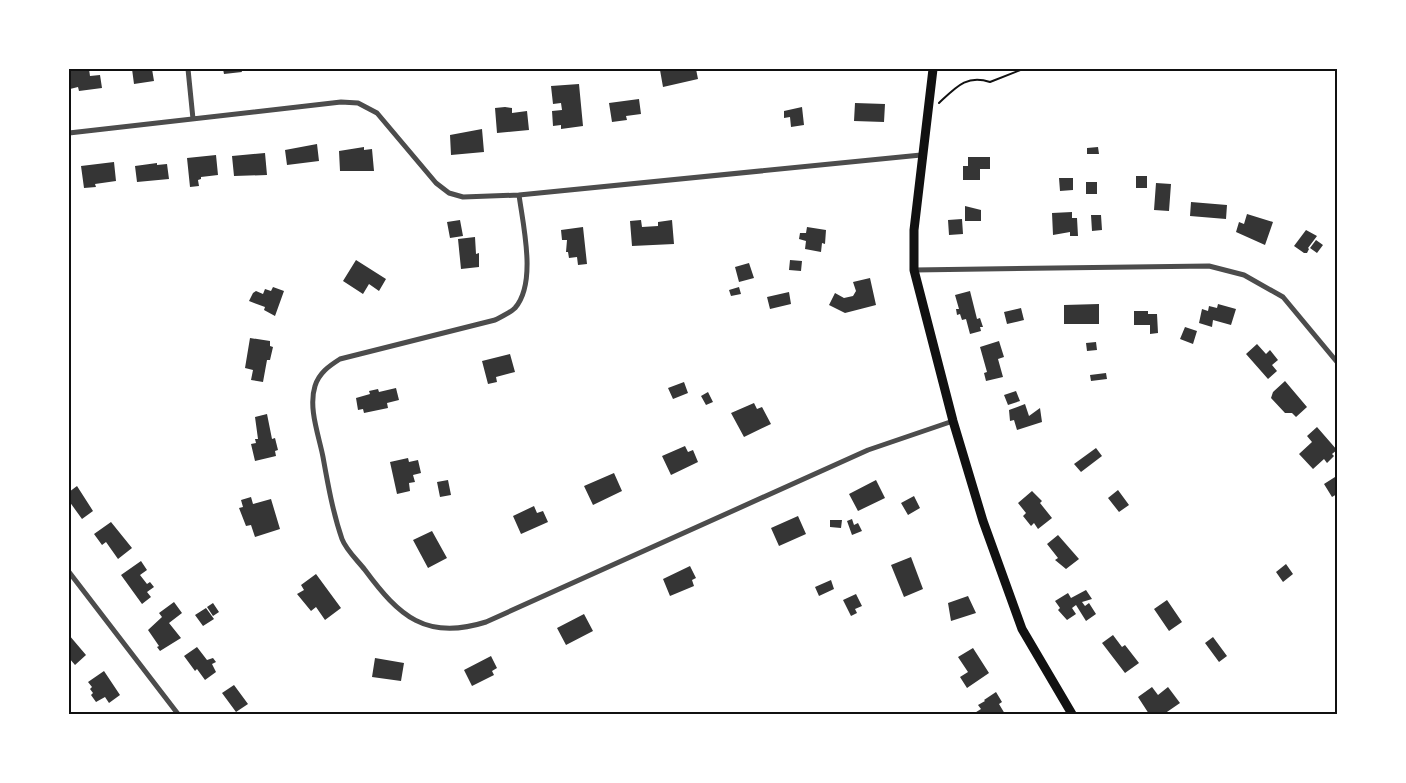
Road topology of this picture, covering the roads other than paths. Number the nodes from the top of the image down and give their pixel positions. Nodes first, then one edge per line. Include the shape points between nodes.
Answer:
1 (188, 69) edge
2 (932, 69) edge
3 (192, 119) junction
4 (69, 133) edge
5 (921, 155) junction
6 (519, 194) junction
7 (914, 270) junction
8 (1337, 362) edge
9 (952, 421) junction
10 (69, 572) edge
11 (178, 714) edge
12 (1072, 714) edge

1 - 3 street
2 - 5 main road via 929,113
3 - 4 street
3 - 6 street via 341,102 358,103 377,113 436,183 449,193 463,197
5 - 6 street
5 - 7 main road
6 - 9 street via 527,265 525,290 514,309 495,320 340,359 323,370 315,386 312,403 343,542 396,609 418,622 464,629 486,622 868,450
7 - 8 street via 1208,266 1244,275 1283,297
7 - 9 main road
9 - 12 main road via 982,518 1022,629
10 - 11 street

